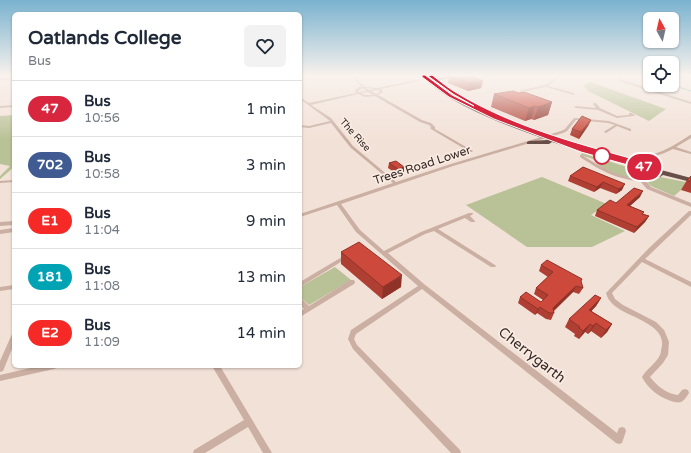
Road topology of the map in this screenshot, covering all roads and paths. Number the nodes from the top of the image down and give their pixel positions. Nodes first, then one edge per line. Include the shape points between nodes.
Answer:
1 (340, 97) edge
2 (380, 97) edge
3 (455, 97) edge
4 (460, 97) edge
5 (673, 97) edge
6 (302, 99) edge
7 (691, 103) edge
8 (310, 104) junction
9 (595, 104) dead end
10 (12, 106) edge
11 (0, 107) edge
12 (576, 107) dead end
13 (599, 109) junction
14 (630, 114) dead end
15 (617, 117) junction
16 (332, 122) junction
17 (609, 122) junction
18 (302, 126) edge
19 (616, 126) junction
20 (630, 130) dead end
21 (530, 132) junction
22 (606, 132) dead end
23 (691, 136) edge
24 (547, 137) junction
25 (529, 142) junction
26 (569, 146) junction
27 (674, 148) junction
28 (470, 151) dead end
29 (691, 153) edge
30 (581, 156) dead end
31 (650, 157) junction
32 (620, 160) junction
33 (646, 166) junction
34 (691, 176) edge
35 (682, 178) junction
36 (643, 179) junction
37 (691, 180) edge
38 (12, 181) edge
39 (0, 182) edge
40 (396, 184) junction
41 (338, 203) junction
42 (691, 205) edge
43 (691, 212) edge
44 (302, 215) edge
45 (473, 221) dead end
46 (12, 223) edge
47 (0, 224) edge
48 (435, 229) junction
49 (12, 230) edge
50 (0, 232) edge
51 (355, 252) edge
52 (384, 253) junction
53 (641, 259) junction
54 (493, 266) dead end
55 (352, 282) dead end
56 (302, 284) edge
57 (691, 285) edge
58 (422, 286) junction
59 (12, 287) edge
60 (0, 289) edge
61 (302, 303) edge
62 (308, 309) junction
63 (302, 313) edge
64 (12, 341) edge
65 (45, 368) edge
66 (217, 368) edge
67 (0, 369) edge
68 (0, 378) edge
69 (685, 393) dead end
70 (249, 420) junction
71 (622, 431) dead end
72 (197, 453) edge
73 (268, 453) edge
74 (457, 453) edge

1 - 8 street
2 - 28 street
3 - 21 highway via 464,104
4 - 24 highway
5 - 7 street
6 - 8 street, The Rise
8 - 16 street, The Rise
9 - 13 street
10 - 11 street
12 - 13 street
13 - 15 street
14 - 15 street via 633,115
15 - 17 street
16 - 18 street
16 - 40 street, The Rise via 352,147
17 - 19 street
17 - 24 street, Trees Road Lower via 576,119 566,130
19 - 20 street
19 - 22 street
21 - 24 highway
21 - 25 highway via 533,139
23 - 27 street
24 - 25 street, Trees Road Lower
24 - 26 highway
24 - 32 highway
25 - 26 highway via 541,141
25 - 40 street, Trees Road Lower
26 - 32 highway
27 - 29 street
27 - 31 street
30 - 36 street via 610,174 627,179
31 - 32 street
31 - 33 street
32 - 33 highway
32 - 36 highway
33 - 34 highway
33 - 35 highway
33 - 36 street
35 - 36 highway via 657,175
35 - 37 highway
36 - 42 street via 649,188
38 - 39 street
40 - 41 street, Trees Road Lower
41 - 44 street, Trees Road Lower
41 - 52 street, Cherrygarth via 358,230
43 - 53 street
45 - 48 street via 468,215
46 - 47 street
48 - 52 street
48 - 54 street
49 - 50 street
51 - 56 street
52 - 58 street, Cherrygarth
53 - 57 street
53 - 69 street via 609,292 612,300 655,325 663,333 664,355 646,377 649,384 671,399 680,399
55 - 62 street
58 - 71 street, Cherrygarth via 619,440
58 - 74 street via 354,332 350,339
59 - 60 street
61 - 62 street
62 - 63 street
64 - 67 street
65 - 68 street
66 - 70 street
70 - 72 street
70 - 73 street

